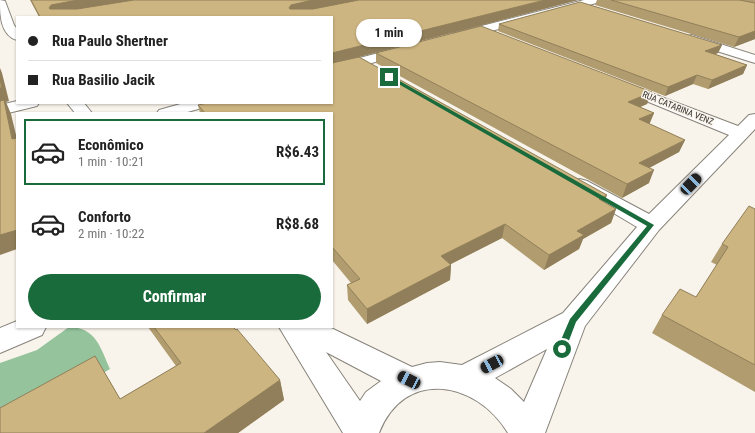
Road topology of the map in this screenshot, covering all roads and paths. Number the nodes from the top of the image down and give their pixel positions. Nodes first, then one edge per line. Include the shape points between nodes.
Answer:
1 (564, 0) edge
2 (0, 1) edge
3 (579, 4) junction
4 (599, 6) edge
5 (8, 26) edge
6 (481, 30) junction
7 (16, 35) edge
8 (682, 36) edge
9 (503, 39) edge
10 (444, 40) edge
11 (421, 46) edge
12 (755, 59) edge
13 (362, 62) junction
14 (333, 69) edge
15 (382, 73) edge
16 (607, 80) edge
17 (27, 104) edge
18 (76, 104) edge
19 (200, 104) edge
20 (0, 110) edge
21 (83, 112) edge
22 (169, 112) edge
23 (748, 126) edge
24 (568, 178) edge
25 (651, 225) junction
26 (573, 321) junction
27 (30, 328) edge
28 (293, 328) edge
29 (305, 328) edge
30 (0, 341) edge
31 (465, 379) junction
32 (409, 380) junction
33 (362, 433) edge
34 (527, 433) edge

1 - 3 street
2 - 5 street
3 - 4 street
3 - 6 street
5 - 7 street
6 - 9 street
6 - 10 street
8 - 12 street
11 - 13 street
13 - 14 street
13 - 15 street
16 - 23 street, RUA CATARINA VENZ
17 - 20 street
18 - 21 street
19 - 22 street
23 - 25 street
24 - 25 street
25 - 26 street
26 - 31 street
26 - 34 street
27 - 30 street
28 - 33 street
29 - 32 street
31 - 32 street via 433,376
31 - 34 street via 501,400
32 - 33 street via 388,392 372,410

